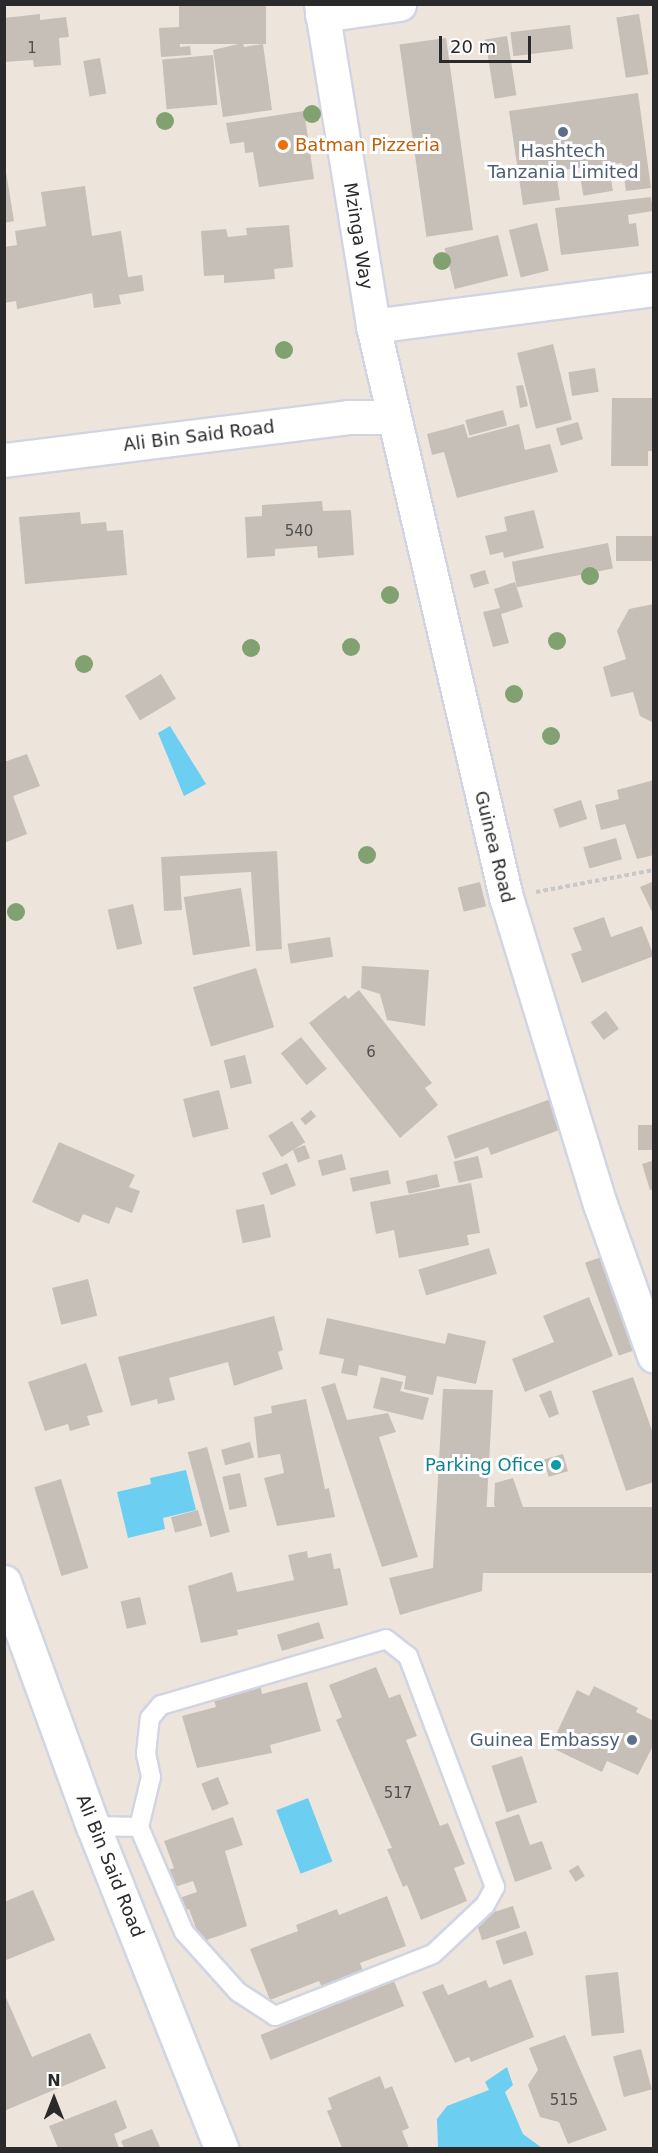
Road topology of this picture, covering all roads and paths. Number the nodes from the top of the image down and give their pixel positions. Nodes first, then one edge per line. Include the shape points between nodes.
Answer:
1 (399, 4) edge
2 (322, 10) edge
3 (654, 290) edge
4 (373, 326) junction
5 (393, 417) junction
6 (4, 460) edge
7 (654, 870) edge
8 (506, 897) junction
9 (654, 1356) edge
10 (4, 1582) edge
11 (93, 1826) junction
12 (139, 1827) junction
13 (221, 2148) edge

1 - 2 street
2 - 4 street, Mzinga Way
3 - 4 street
4 - 5 street, Guinea Road
5 - 6 street, Ali Bin Said Road via 348,417
5 - 8 street, Guinea Road
7 - 8 path
8 - 9 street, Guinea Road via 600,1204
10 - 11 street, Ali Bin Said Road
11 - 12 lane
11 - 13 street, Ali Bin Said Road
12 - 12 lane via 151,1778 146,1736 150,1719 161,1705 387,1639 408,1656 495,1887 484,1905 433,1954 275,2016 238,1992 184,1932

